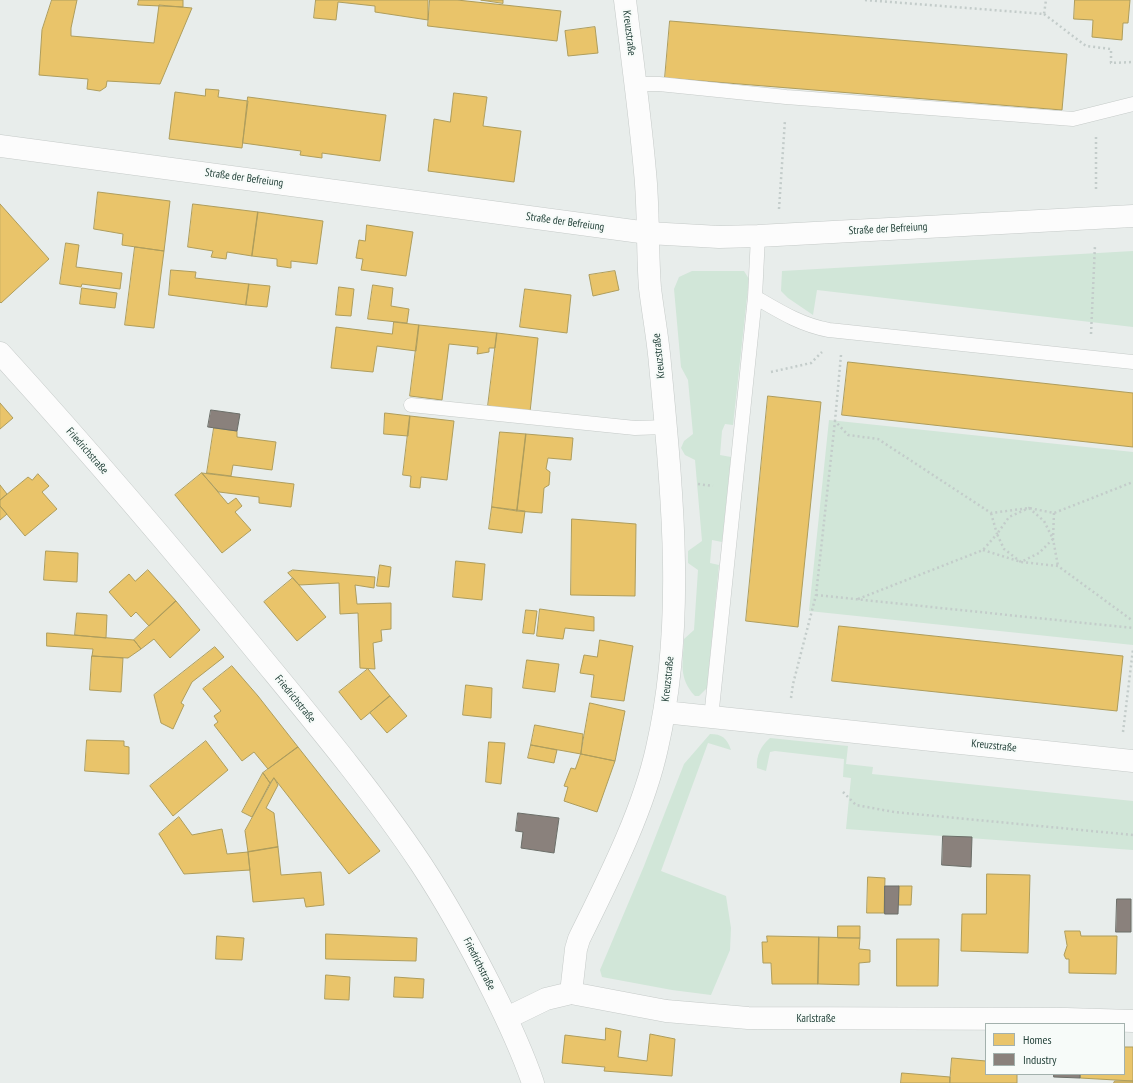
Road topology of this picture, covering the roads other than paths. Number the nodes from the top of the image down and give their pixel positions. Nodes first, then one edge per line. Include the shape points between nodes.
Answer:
1 (625, 0) edge
2 (636, 84) junction
3 (1133, 104) edge
4 (0, 146) edge
5 (1133, 216) edge
6 (648, 233) junction
7 (758, 236) junction
8 (755, 297) junction
9 (0, 353) edge
10 (1133, 362) edge
11 (411, 405) dead end
12 (666, 427) junction
13 (664, 712) junction
14 (710, 718) junction
15 (1126, 760) edge
16 (571, 994) junction
17 (507, 1018) junction
18 (1133, 1021) edge
19 (533, 1083) edge

1 - 2 street, Kreuzstraße
2 - 3 lane via 1073,119
2 - 6 street, Kreuzstraße
4 - 6 street, Straße der Befreiung
5 - 7 street, Straße der Befreiung
6 - 7 street, Straße der Befreiung via 719,237
6 - 12 street, Kreuzstraße via 650,287
7 - 8 lane
8 - 10 lane via 811,327
8 - 14 lane
9 - 17 street, Friedrichstraße via 215,601 317,725 397,829 448,907
11 - 12 lane via 635,428
12 - 13 street, Kreuzstraße via 675,542 675,590 669,680
13 - 14 street, Kreuzstraße
13 - 16 street, Kreuzstraße via 657,749 643,793 622,848 579,939
14 - 15 street, Kreuzstraße
16 - 17 street, Karlstraße via 546,999
16 - 18 street, Karlstraße via 666,1010 748,1018
17 - 19 street, Friedrichstraße

